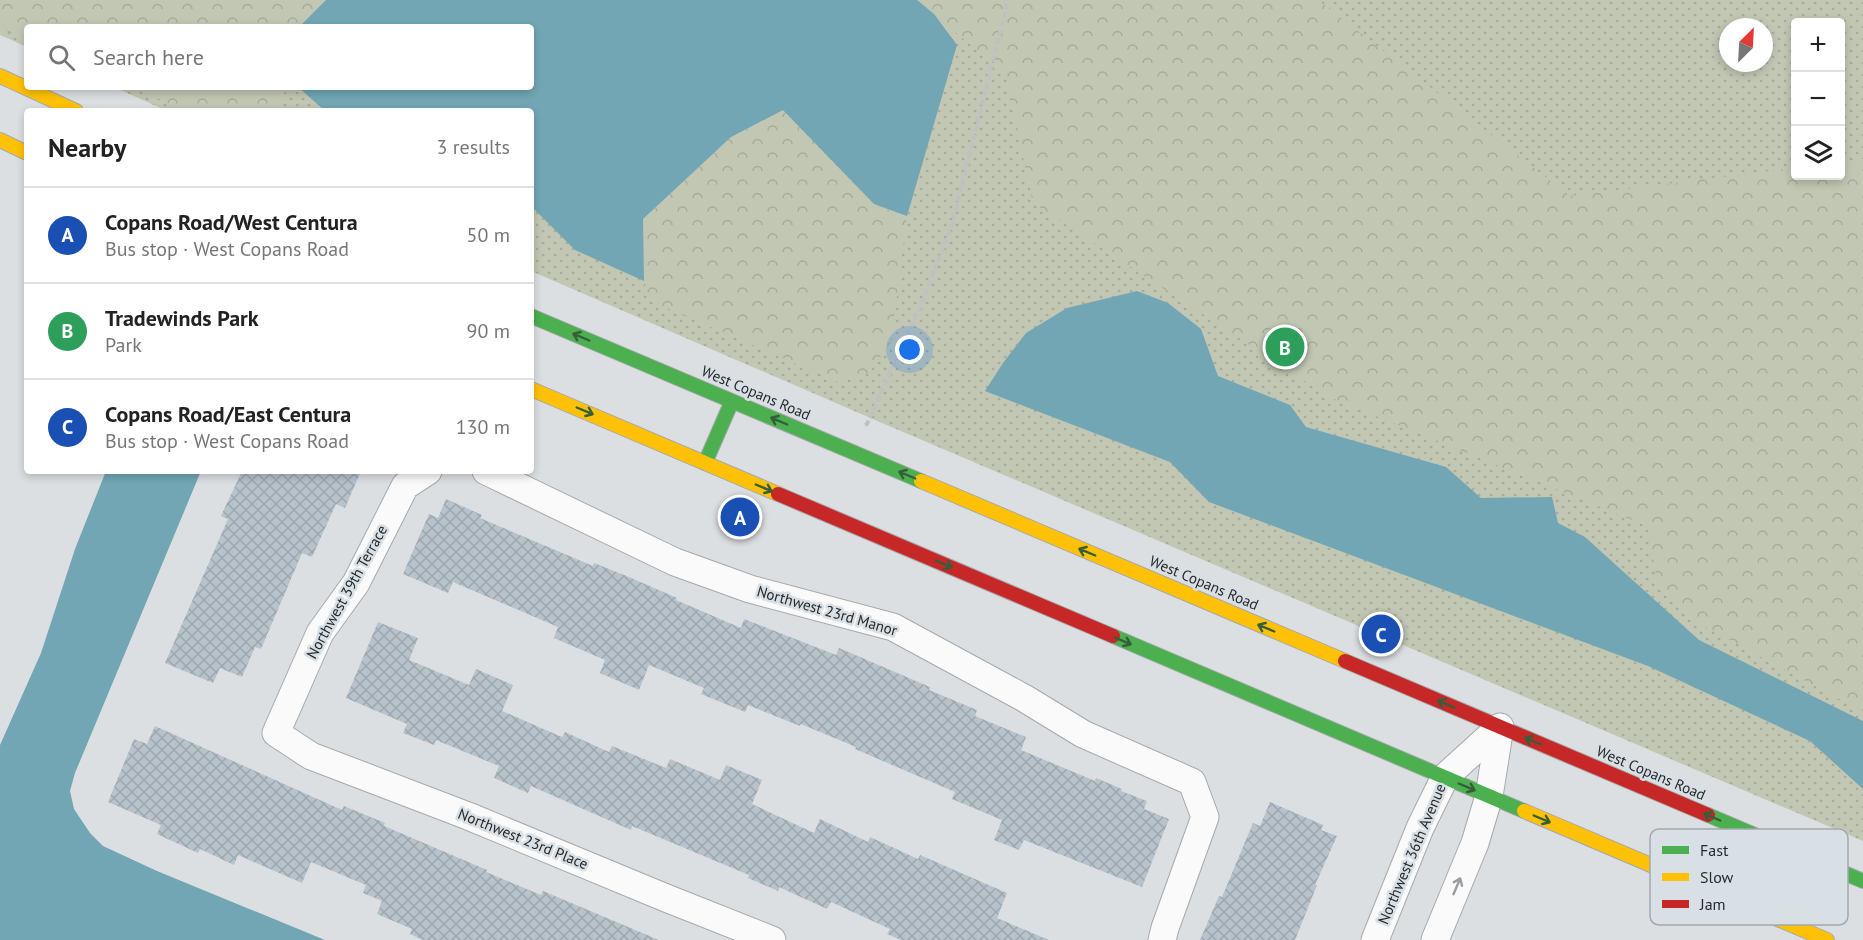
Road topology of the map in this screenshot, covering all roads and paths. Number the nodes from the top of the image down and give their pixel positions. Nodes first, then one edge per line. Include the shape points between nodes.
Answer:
1 (1008, 0) edge
2 (0, 76) edge
3 (24, 87) edge
4 (30, 90) edge
5 (69, 108) edge
6 (0, 140) edge
7 (24, 152) edge
8 (534, 317) edge
9 (534, 389) edge
10 (732, 401) junction
11 (833, 444) junction
12 (705, 462) junction
13 (492, 474) edge
14 (416, 478) edge
15 (1406, 626) dead end
16 (1400, 640) dead end
17 (1500, 727) junction
18 (276, 733) joint
19 (1444, 777) junction
20 (1489, 796) junction
21 (1740, 829) edge
22 (1650, 865) edge
23 (1848, 875) edge
24 (1863, 881) edge
25 (1792, 925) edge
26 (772, 940) edge
27 (1162, 940) edge
28 (1375, 940) edge
29 (1434, 940) edge
30 (1827, 940) edge

1 - 11 path via 953,220 922,303 867,424
2 - 3 main road
4 - 5 main road
6 - 7 main road
10 -> 8 main road, West Copans Road
9 -> 12 main road
11 -> 10 main road, West Copans Road
10 - 12 main road
17 -> 11 main road, West Copans Road
12 -> 19 main road
13 - 27 street, Northwest 23rd Manor via 675,562 750,589 893,627 1083,734 1192,782 1205,817
14 - 18 street, Northwest 39th Terrace via 356,583 320,633
15 - 16 path
17 - 19 street, Northwest 36th Avenue
17 - 20 street
21 -> 17 main road, West Copans Road
18 - 26 street, Northwest 23rd Place via 311,756
19 -> 20 main road
19 - 28 street, Northwest 36th Avenue
20 -> 22 main road
29 -> 20 street via 1475,843
24 -> 23 main road, West Copans Road
25 -> 30 main road

